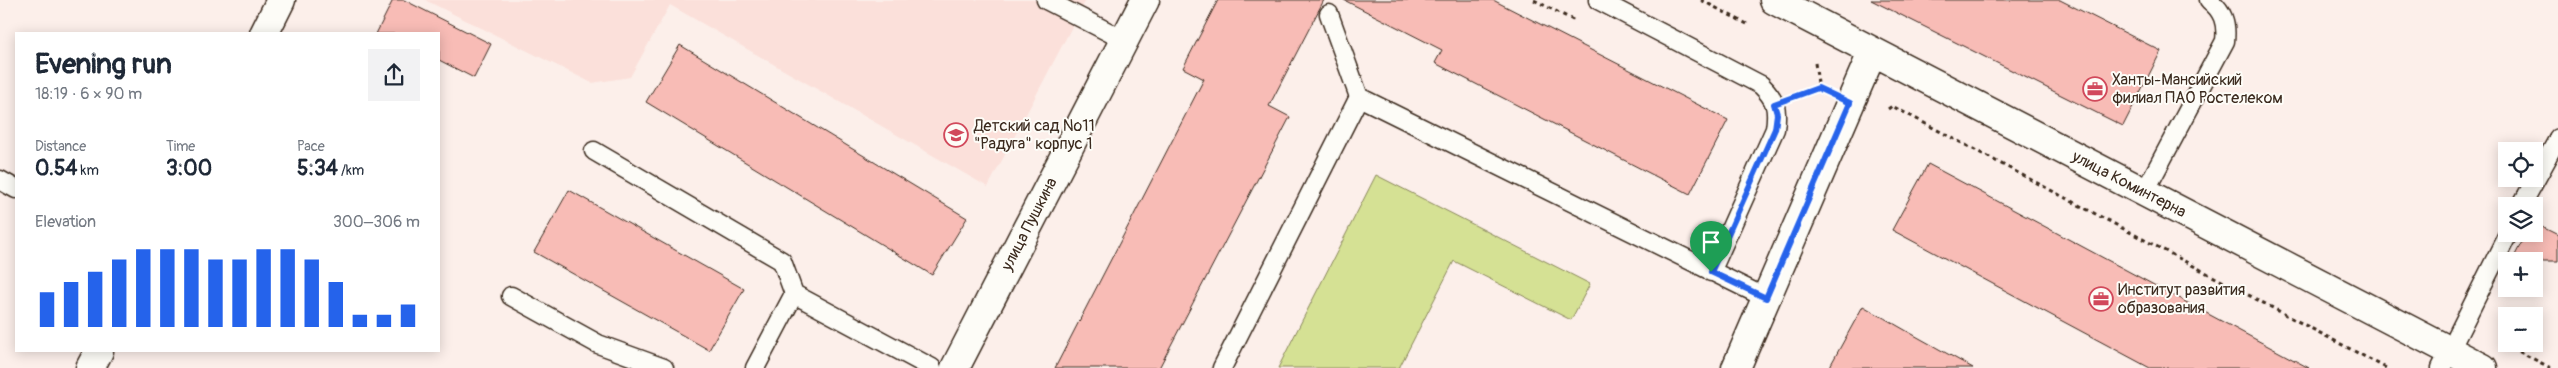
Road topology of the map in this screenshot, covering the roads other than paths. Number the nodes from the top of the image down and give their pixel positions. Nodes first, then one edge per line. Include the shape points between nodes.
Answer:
1 (282, 0) edge
2 (1046, 0) edge
3 (1145, 0) edge
4 (1598, 0) edge
5 (1774, 0) edge
6 (2209, 0) edge
7 (1329, 14) dead end
8 (265, 32) edge
9 (1124, 40) junction
10 (1872, 53) junction
11 (1359, 97) junction
12 (2558, 139) edge
13 (594, 151) dead end
14 (0, 180) edge
15 (15, 188) edge
16 (2144, 193) junction
17 (2526, 197) edge
18 (2504, 242) edge
19 (1711, 272) junction
20 (794, 294) junction
21 (511, 296) dead end
22 (1766, 298) junction
23 (98, 352) edge
24 (2446, 359) edge
25 (90, 368) edge
26 (664, 368) edge
27 (755, 368) edge
28 (932, 368) edge
29 (955, 368) edge
30 (1222, 368) edge
31 (1736, 368) edge
32 (2483, 368) edge

1 - 8 street
2 - 9 lane
3 - 9 street, улица Пушкина
4 - 19 lane via 1761,85 1773,96 1777,114 1775,129
5 - 10 street, улица Коминтерна
6 - 16 lane via 2225,21 2225,41
7 - 11 lane
9 - 29 street, улица Пушкина
10 - 16 street, улица Коминтерна
10 - 22 street
11 - 19 lane
11 - 30 lane
12 - 17 lane
13 - 20 lane via 782,261
14 - 15 lane
16 - 24 street, улица Коминтерна
18 - 24 lane
19 - 22 lane
20 - 27 lane
20 - 28 lane
21 - 26 lane via 598,344
22 - 31 street
23 - 25 street
24 - 32 street, улица Коминтерна

